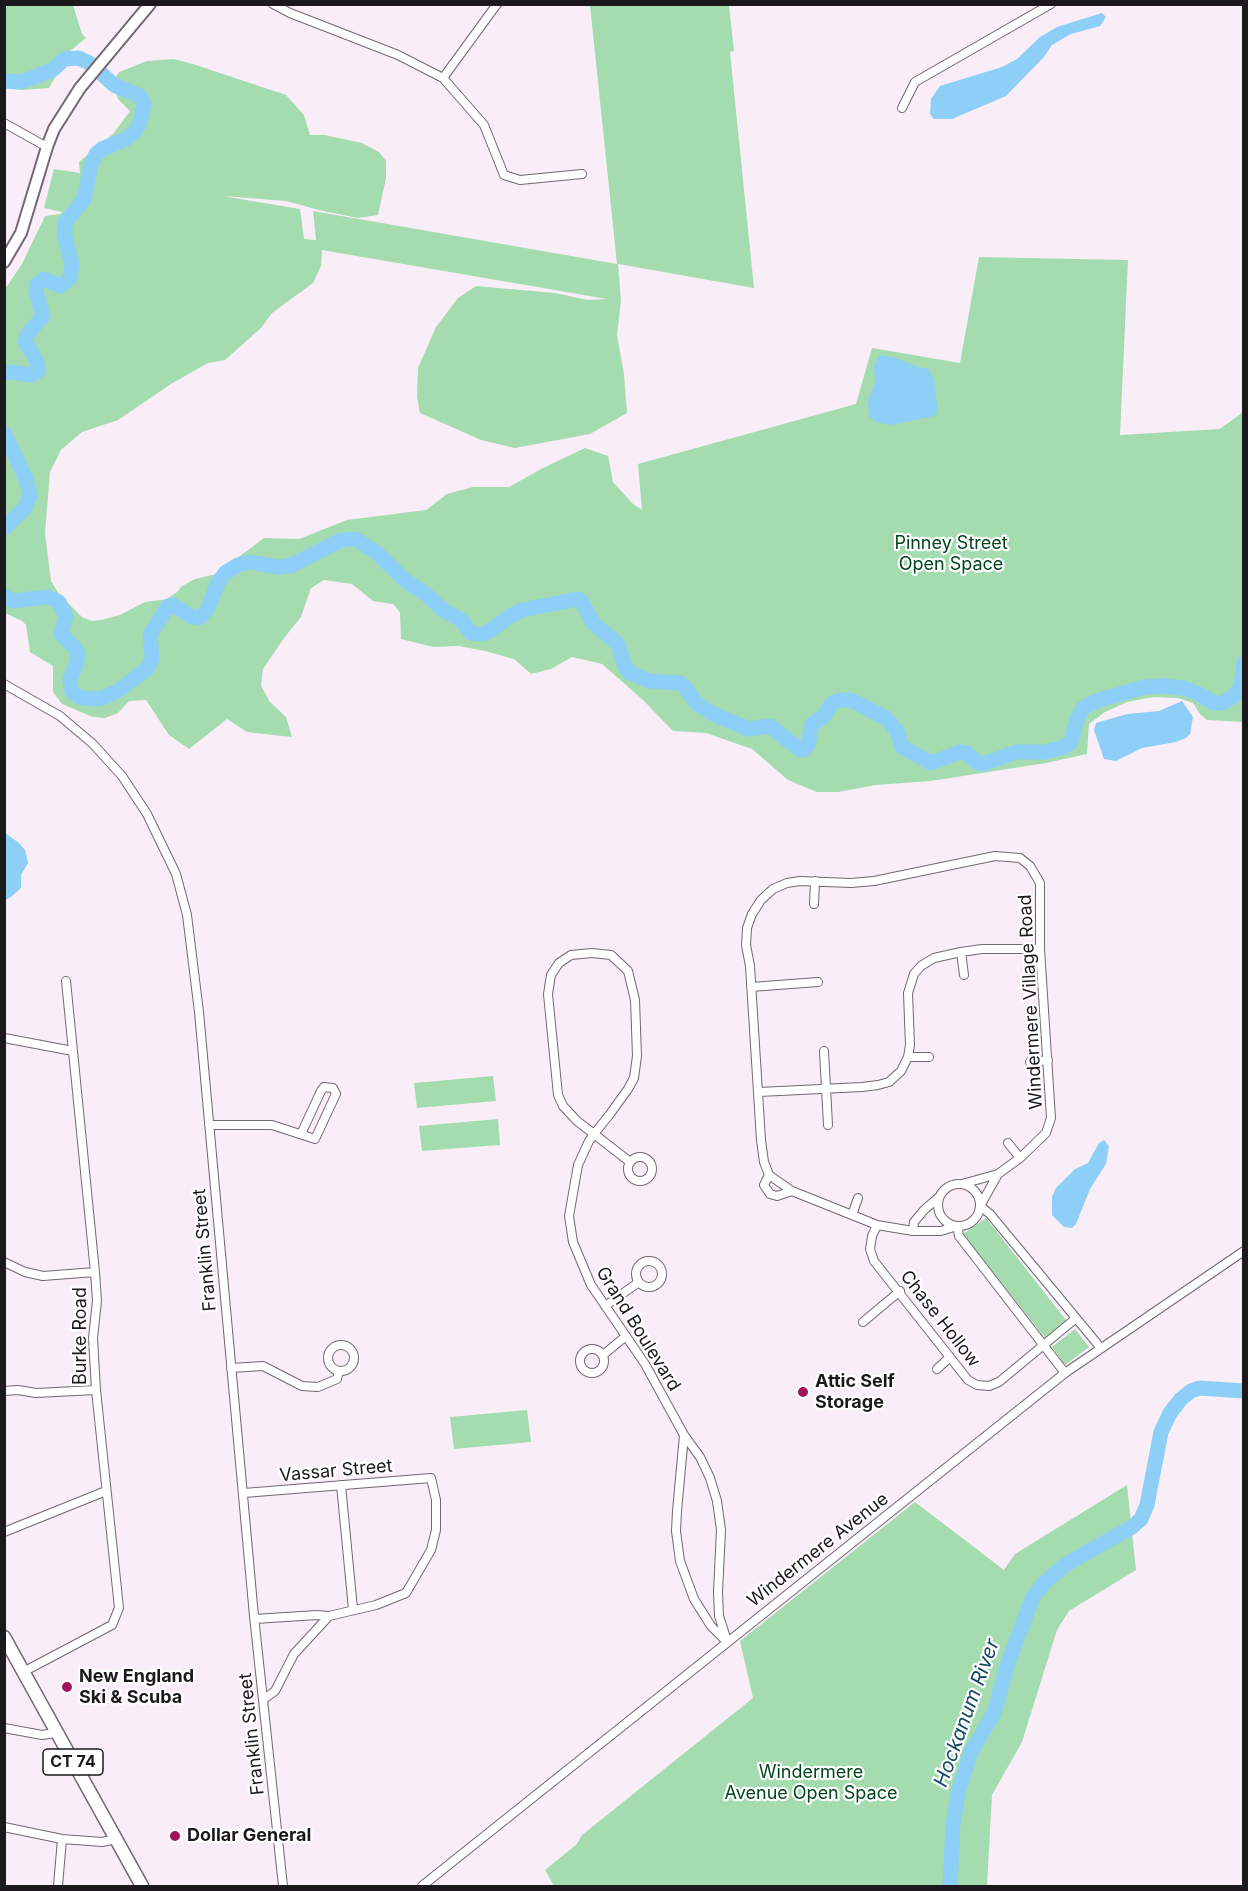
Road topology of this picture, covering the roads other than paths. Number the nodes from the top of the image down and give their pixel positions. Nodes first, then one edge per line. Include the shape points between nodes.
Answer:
1 (150, 4) edge
2 (273, 4) edge
3 (497, 4) edge
4 (1051, 4) edge
5 (443, 78) junction
6 (902, 108) dead end
7 (4, 123) edge
8 (47, 147) junction
9 (582, 174) dead end
10 (4, 262) edge
11 (4, 684) edge
12 (814, 881) junction
13 (814, 904) dead end
14 (1040, 949) junction
15 (961, 952) junction
16 (964, 975) dead end
17 (66, 981) dead end
18 (818, 982) dead end
19 (751, 987) junction
20 (4, 1038) edge
21 (73, 1051) junction
22 (824, 1051) dead end
23 (908, 1057) junction
24 (928, 1057) dead end
25 (1048, 1060) junction
26 (1030, 1062) dead end
27 (826, 1089) junction
28 (759, 1092) junction
29 (209, 1125) junction
30 (828, 1125) dead end
31 (301, 1134) junction
32 (594, 1134) junction
33 (1008, 1143) dead end
34 (1020, 1158) junction
35 (630, 1162) dead end
36 (998, 1174) junction
37 (769, 1175) junction
38 (962, 1184) junction
39 (792, 1191) junction
40 (940, 1196) junction
41 (858, 1198) dead end
42 (980, 1206) junction
43 (852, 1215) junction
44 (877, 1225) junction
45 (957, 1226) junction
46 (913, 1231) junction
47 (1244, 1251) edge
48 (4, 1262) edge
49 (95, 1272) junction
50 (639, 1282) dead end
51 (900, 1291) junction
52 (605, 1306) junction
53 (1075, 1318) junction
54 (863, 1322) dead end
55 (626, 1336) junction
56 (1044, 1346) junction
57 (1100, 1347) junction
58 (603, 1355) dead end
59 (950, 1357) junction
60 (231, 1368) junction
61 (937, 1369) dead end
62 (339, 1371) dead end
63 (1065, 1373) junction
64 (96, 1390) junction
65 (4, 1391) edge
66 (684, 1435) junction
67 (341, 1485) junction
68 (106, 1491) junction
69 (244, 1493) junction
70 (4, 1532) edge
71 (353, 1609) junction
72 (328, 1616) junction
73 (255, 1619) junction
74 (4, 1637) edge
75 (727, 1641) junction
76 (23, 1672) junction
77 (264, 1700) junction
78 (4, 1728) edge
79 (56, 1733) junction
80 (4, 1827) edge
81 (62, 1839) junction
82 (116, 1839) junction
83 (58, 1887) edge
84 (142, 1887) edge
85 (283, 1887) edge
86 (422, 1887) edge

1 - 8 main road via 65,110
2 - 5 street via 398,55
3 - 5 street
4 - 6 street via 915,82
5 - 9 street via 484,125 504,175 520,180
7 - 8 street
8 - 10 main road via 25,224
11 - 29 street, Franklin Street via 60,716 122,776 147,814 176,874 187,915
12 - 13 street
12 - 14 street, Windermere Village Road via 874,881 995,856 1020,858 1040,883
12 - 19 street, Windermere Village Road via 787,883 773,889 752,914 746,945
14 - 15 street
14 - 25 street, Windermere Village Road
15 - 16 street
15 - 23 street via 934,958 914,974 908,993
17 - 21 street, Burke Road
18 - 19 street
19 - 28 street, Windermere Village Road
20 - 21 street
21 - 49 street, Burke Road
22 - 27 street
23 - 24 street
23 - 27 street via 902,1071 889,1082
25 - 26 street
25 - 34 street, Windermere Village Road via 1051,1118 1046,1133
27 - 28 street
27 - 30 street
28 - 37 street, Windermere Village Road via 760,1140
29 - 31 street via 272,1125
29 - 60 street, Franklin Street
31 - 31 street via 310,1139 318,1135 336,1094 333,1088 324,1087 321,1091
32 - 32 street, Grand Boulevard via 563,1106 558,1095 548,994 550,975 559,963 571,955 592,953 611,955 628,971 635,1000 637,1056 628,1089
32 - 35 street
32 - 52 street, Grand Boulevard via 578,1165 569,1216 580,1263
33 - 34 street
34 - 36 street, Windermere Village Road
36 - 38 street, Windermere Village Road
36 - 42 street, Windermere Village Road
37 - 39 street, Windermere Village Road
37 - 39 street, Windermere Village Road via 764,1185 770,1194 785,1195
38 - 40 street, Windermere Village Road via 949,1186
38 - 42 street via 977,1193
39 - 43 street, Windermere Village Road
40 - 45 street via 941,1215
40 - 46 street, Windermere Village Road via 914,1222
41 - 43 street
42 - 45 street, Windermere Village Road via 970,1223
42 - 53 street
43 - 44 street, Windermere Village Road
44 - 46 street, Windermere Village Road
44 - 51 street, Chase Hollow via 870,1249 874,1261
45 - 46 street, Windermere Village Road via 941,1232
45 - 56 street via 959,1236
47 - 57 street, Windermere Avenue
48 - 49 street via 43,1276
49 - 64 street, Burke Road
50 - 52 street
51 - 54 street
51 - 59 street, Chase Hollow
52 - 55 street, Grand Boulevard
53 - 56 street, Chase Hollow
53 - 57 street
55 - 58 street
55 - 66 street, Grand Boulevard
56 - 59 street, Chase Hollow via 989,1386 968,1380
56 - 63 street
57 - 63 street, Windermere Avenue
59 - 61 street
60 - 62 street via 263,1366 302,1386 318,1387 337,1379
60 - 69 street, Franklin Street
63 - 75 street, Windermere Avenue
64 - 65 street
64 - 68 street, Burke Road
66 - 75 street, Grand Boulevard via 700,1457 717,1501 721,1530 719,1616
66 - 75 street via 676,1531 680,1561 694,1599 711,1626
67 - 69 street, Vassar Street
67 - 71 street
67 - 71 street, Vassar Street via 431,1478 436,1500 431,1550 406,1593
68 - 70 street
68 - 76 street, Burke Road via 117,1616 112,1625
69 - 73 street, Franklin Street
71 - 72 street
72 - 73 street
72 - 77 street via 294,1654 275,1691
73 - 77 street, Franklin Street
74 - 76 main road, CT 74
75 - 86 street, Windermere Avenue
76 - 79 main road, CT 74
77 - 85 street, Franklin Street
78 - 79 street via 42,1735
79 - 82 main road, CT 74
80 - 81 street
81 - 82 street
81 - 83 street
82 - 84 main road, CT 74

